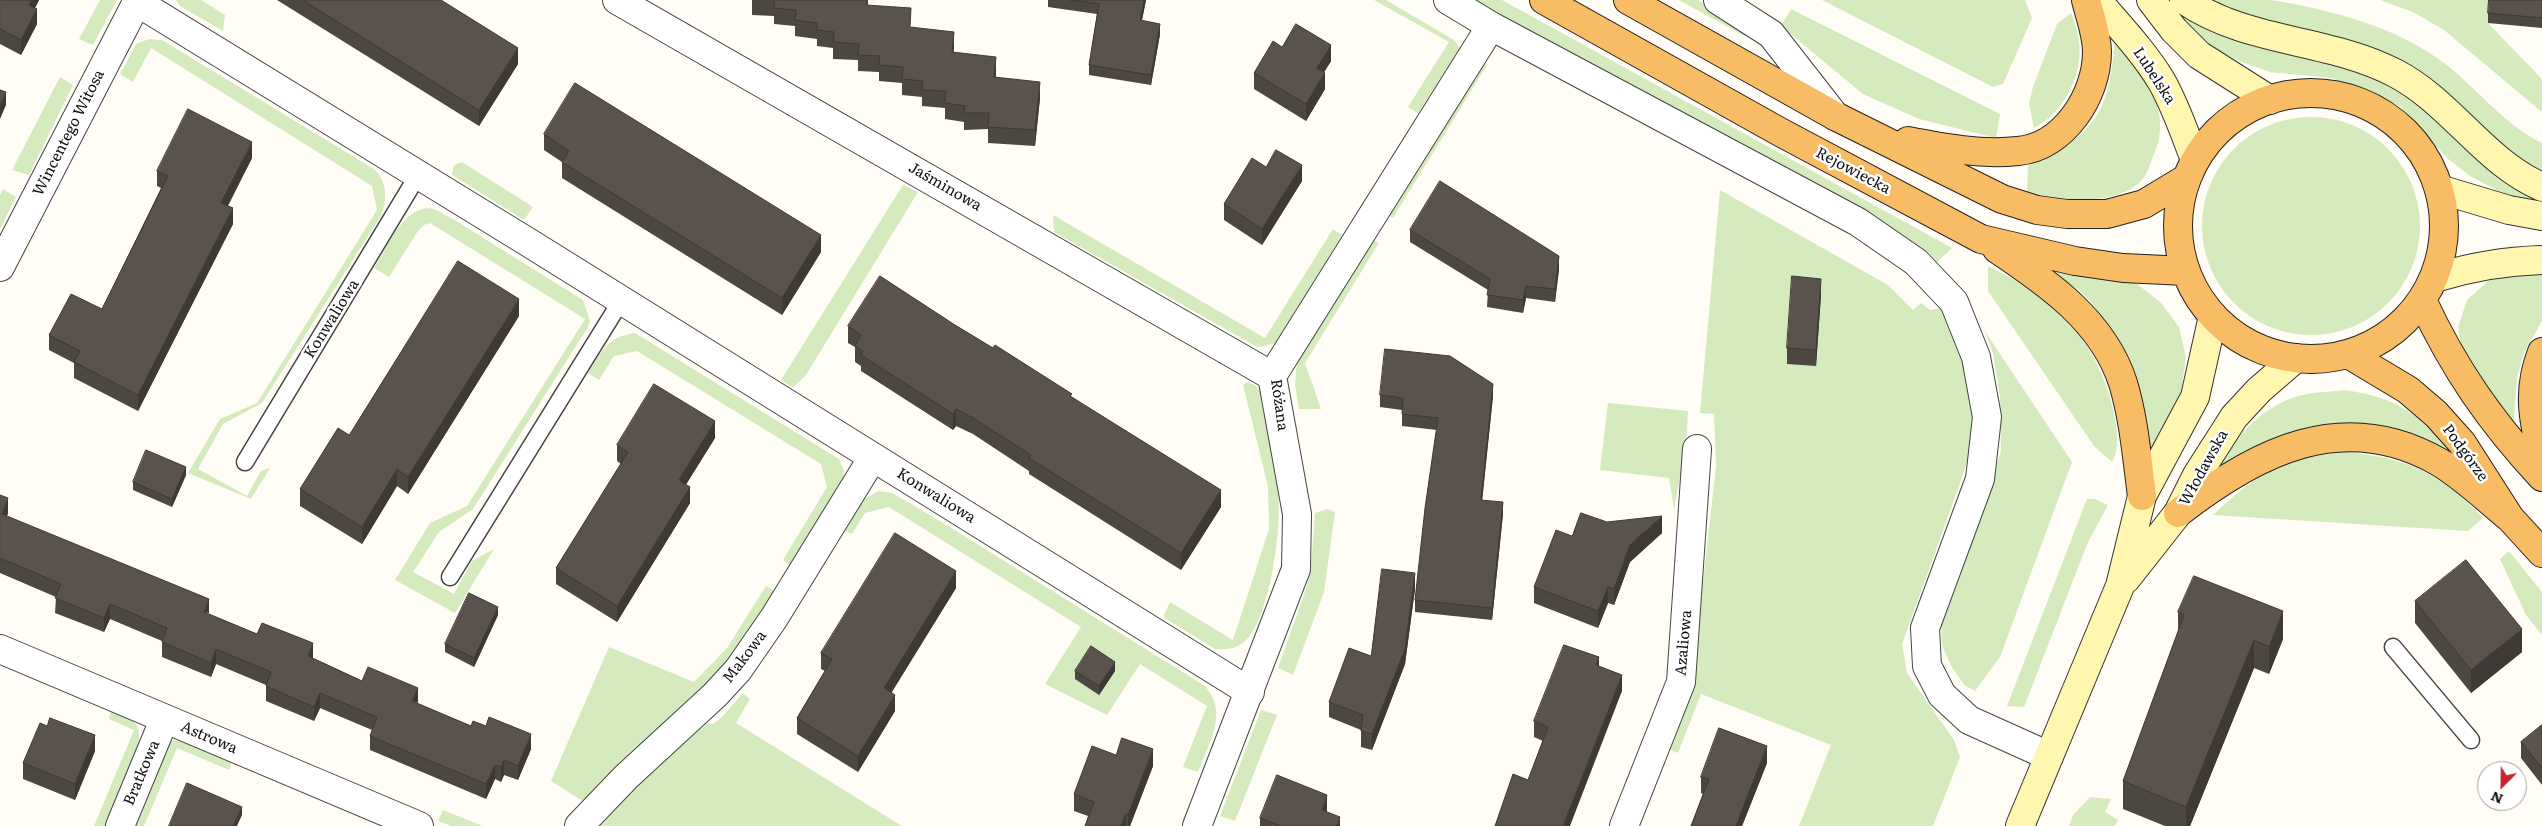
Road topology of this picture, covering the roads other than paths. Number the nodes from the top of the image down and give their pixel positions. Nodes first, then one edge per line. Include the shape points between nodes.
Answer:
1 (617, 0) edge
2 (1448, 0) edge
3 (1544, 0) edge
4 (1628, 0) edge
5 (1718, 0) edge
6 (2086, 0) edge
7 (2097, 0) edge
8 (2152, 0) edge
9 (2184, 0) edge
10 (138, 1) edge
11 (1491, 26) junction
12 (2270, 100) junction
13 (1835, 116) junction
14 (1877, 136) junction
15 (2191, 169) junction
16 (418, 175) junction
17 (2542, 187) edge
18 (2439, 189) junction
19 (2542, 216) edge
20 (1981, 238) junction
21 (2542, 260) edge
22 (0, 267) edge
23 (2186, 271) junction
24 (2429, 289) junction
25 (621, 301) junction
26 (2213, 316) junction
27 (2542, 352) edge
28 (2348, 354) junction
29 (2296, 358) junction
30 (1272, 376) junction
31 (1698, 449) dead end
32 (873, 457) junction
33 (2542, 458) edge
34 (245, 462) dead end
35 (2542, 477) edge
36 (2142, 496) junction
37 (2178, 514) junction
38 (2510, 518) junction
39 (2542, 553) edge
40 (450, 577) dead end
41 (2120, 586) junction
42 (2393, 646) dead end
43 (0, 649) edge
44 (1250, 692) junction
45 (164, 720) junction
46 (2471, 740) dead end
47 (2049, 756) junction
48 (120, 826) edge
49 (419, 826) edge
50 (579, 826) edge
51 (1197, 826) edge
52 (1624, 826) edge
53 (2020, 826) edge

1 - 30 street, Jaśminowa
2 - 11 street
3 - 20 highway, Rejowiecka via 1771,127
4 - 13 highway
5 - 13 street via 1771,34
6 - 14 highway via 2096,39 2094,75 2076,113 2047,141 2019,151 1956,150
7 - 15 main road, Lubelska via 2162,82 2176,111
8 - 12 main road via 2174,30 2199,55
9 - 17 main road via 2237,27 2358,58 2396,74 2425,94 2498,160
10 - 16 street, Konwaliowa
10 - 22 street, Wincentego Witosa
11 - 30 street, Różana
11 - 47 street via 1858,222 1916,262 1954,302 1976,357 1987,417 1980,479 1925,628 1926,666 1942,695 1969,720
12 - 15 highway via 2244,111 2227,123 2212,138
12 - 18 highway via 2295,94 2320,94 2350,100 2379,112 2399,126 2416,145 2430,166
13 - 14 highway
14 - 15 highway via 2002,199 2037,210 2066,214 2107,214 2133,209 2162,194
15 - 23 highway via 2180,204 2178,231
16 - 25 street, Konwaliowa
16 - 34 lane, Konwaliowa
18 - 19 main road via 2509,210
18 - 24 highway via 2444,240
20 - 23 highway, Rejowiecka via 2075,261 2123,268
20 - 36 highway via 2073,306 2112,356 2124,385
21 - 24 main road via 2478,266
23 - 26 highway via 2197,295
24 - 28 highway via 2396,330
24 - 35 highway via 2451,358 2499,430
25 - 32 street, Konwaliowa
25 - 40 lane
26 - 29 highway via 2250,345
26 - 36 main road, Włodawska via 2195,398
27 - 33 highway via 2531,408
28 - 29 highway via 2322,359
28 - 38 highway, Podgórze via 2408,390 2436,414 2462,443
29 - 37 main road, Włodawska via 2234,417 2197,475
30 - 44 street, Różana via 1297,514 1296,569
31 - 52 street, Azaliowa via 1681,682
32 - 44 street, Konwaliowa
32 - 50 street, Makowa via 738,670
36 - 41 main road, Włodawska
37 - 38 highway via 2241,468 2276,452 2322,439 2352,438 2384,440 2440,462
37 - 41 main road, Włodawska
38 - 39 highway, Podgórze
41 - 47 main road, Włodawska
42 - 46 lane
43 - 45 street, Astrowa
44 - 51 street, Różana
45 - 48 street, Bratkowa
45 - 49 street, Astrowa
47 - 53 main road, Włodawska

